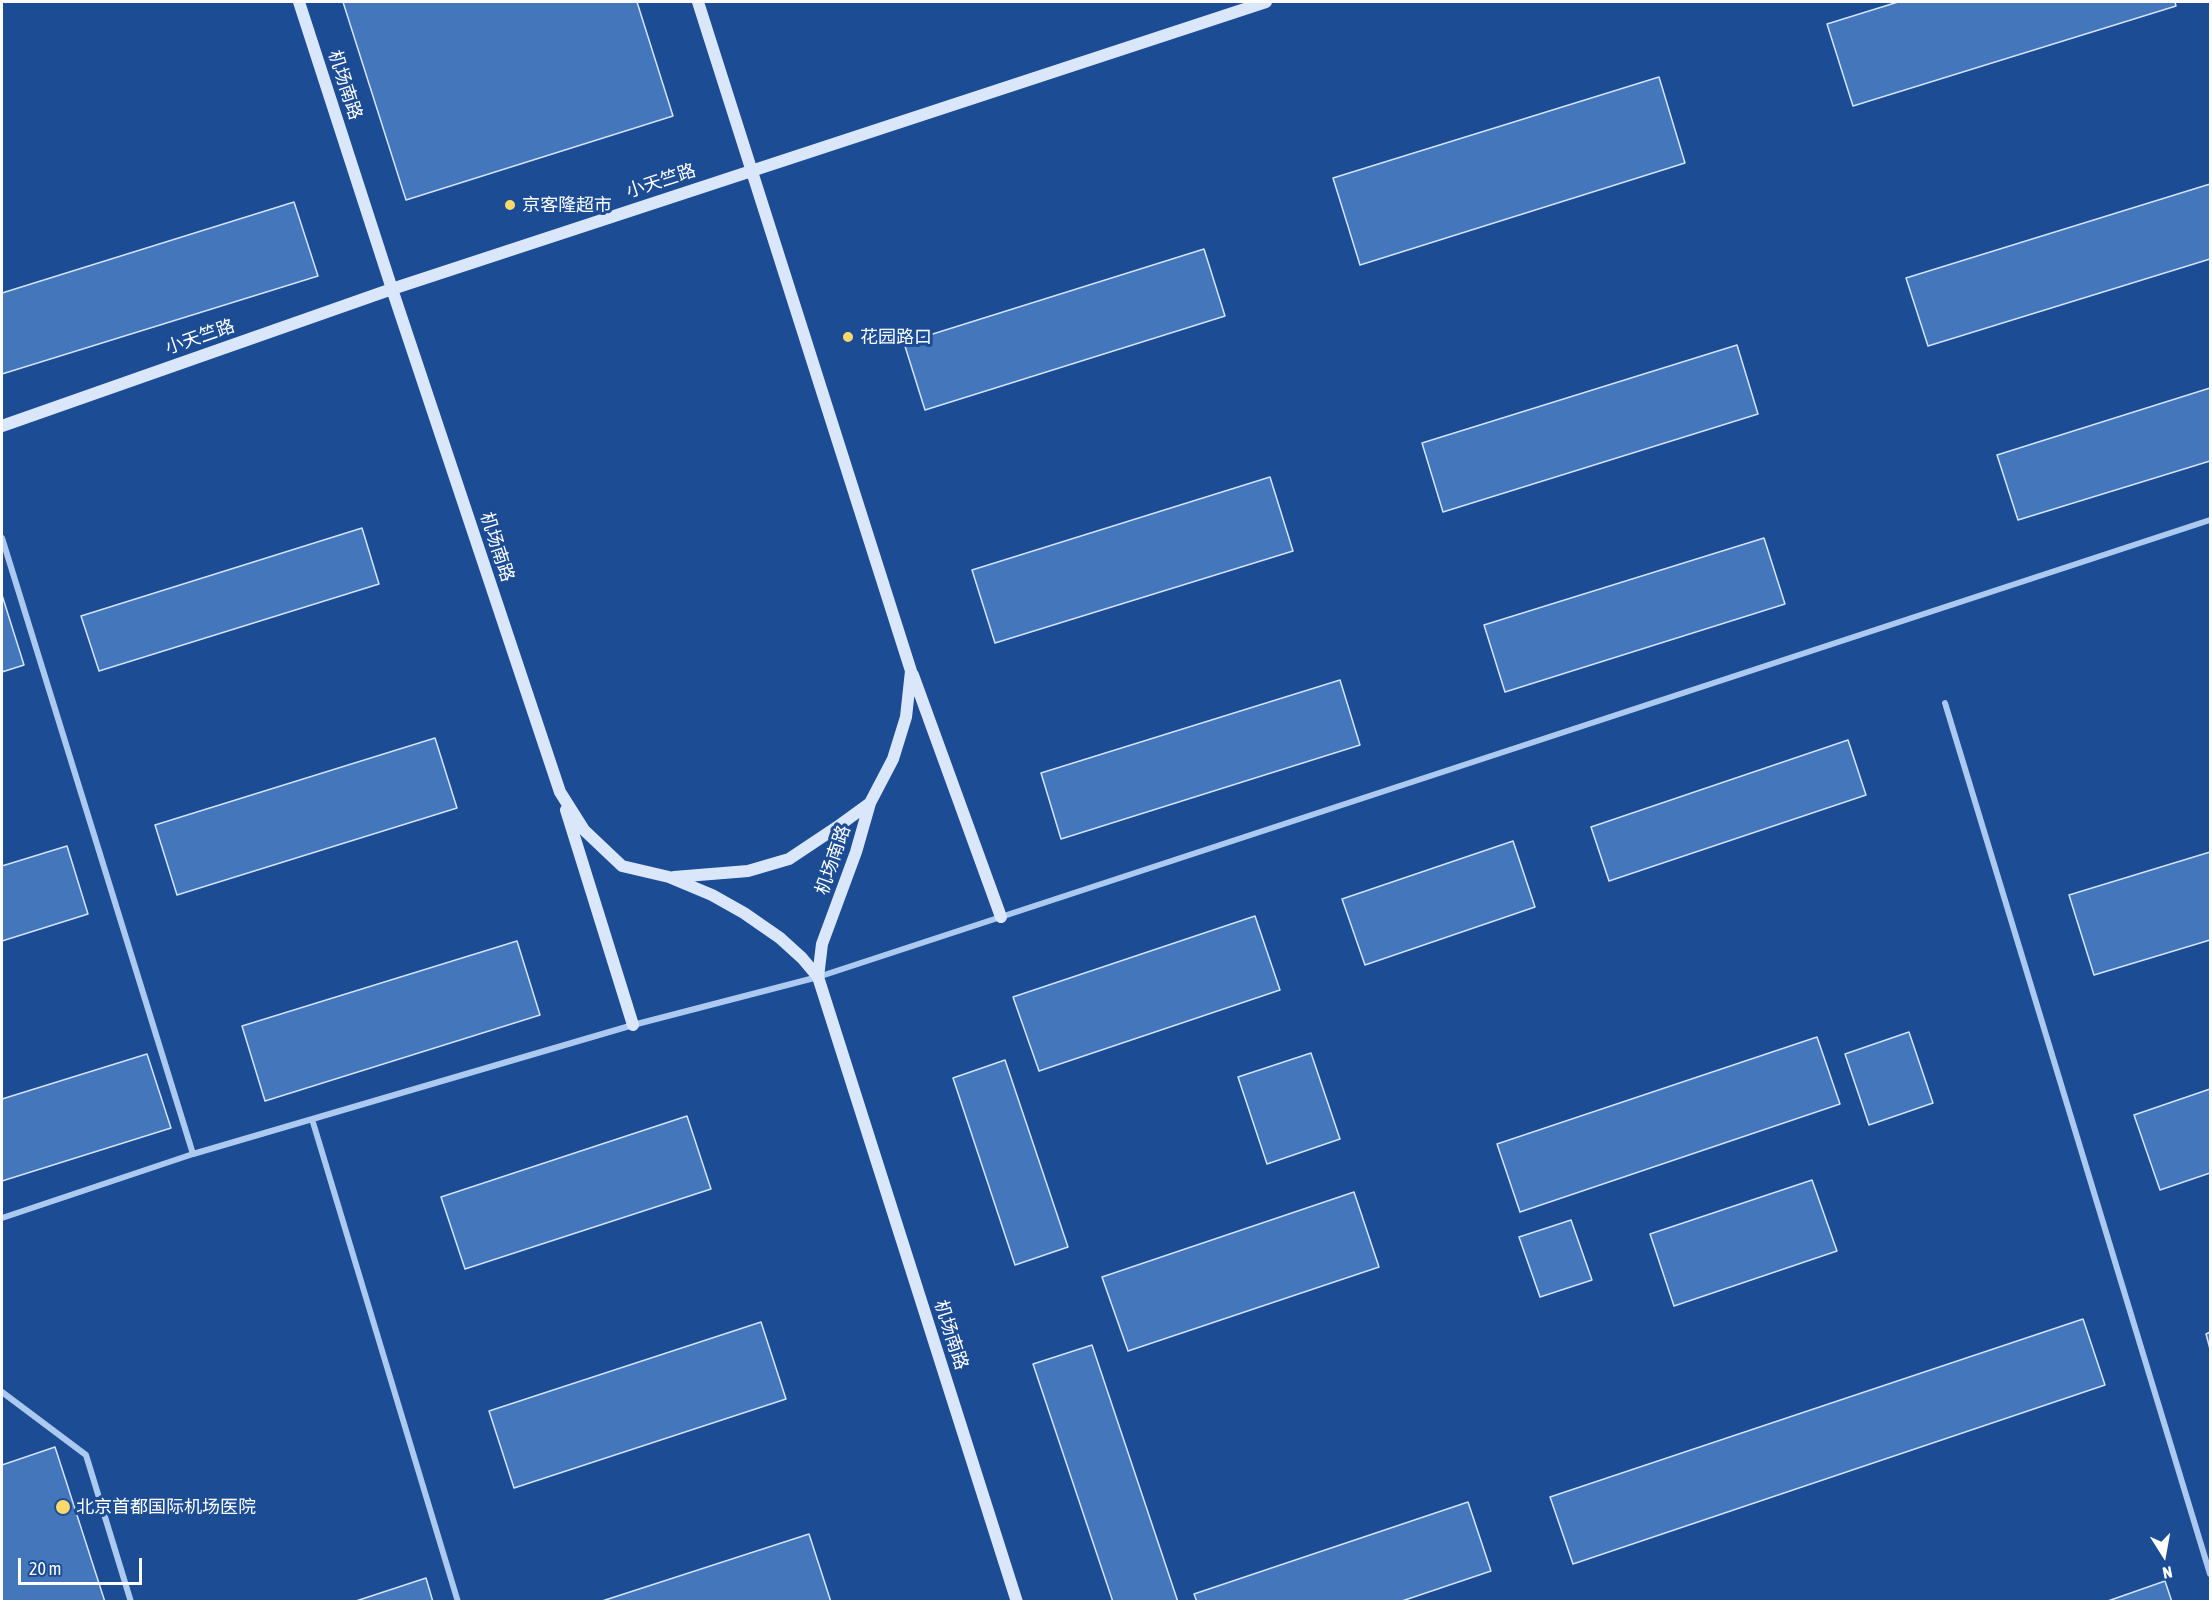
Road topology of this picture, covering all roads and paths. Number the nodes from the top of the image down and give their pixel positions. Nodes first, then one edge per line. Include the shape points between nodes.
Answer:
1 (298, 2) edge
2 (698, 2) edge
3 (1266, 2) edge
4 (752, 169) junction
5 (392, 289) junction
6 (2, 426) edge
7 (2211, 520) edge
8 (2, 538) edge
9 (911, 671) junction
10 (1945, 703) dead end
11 (560, 792) junction
12 (870, 803) junction
13 (669, 877) junction
14 (1001, 917) junction
15 (818, 977) junction
16 (633, 1025) junction
17 (312, 1119) junction
18 (193, 1154) junction
19 (2, 1218) edge
20 (2, 1392) edge
21 (2211, 1574) edge
22 (131, 1602) edge
23 (458, 1602) edge
24 (1017, 1602) edge

1 - 5 street, 机场南路
2 - 4 street, 机场南路
3 - 4 street, 小天竺路
4 - 5 street, 小天竺路
4 - 9 street, 机场南路
5 - 6 street, 小天竺路
5 - 11 street, 机场南路
7 - 14 street
8 - 18 street
9 - 12 street, 机场南路 via 906,717 893,759
9 - 14 street
10 - 21 street
11 - 13 street, 机场南路 via 584,830 622,866
11 - 16 street
12 - 13 street via 789,859 748,871
12 - 15 street, 机场南路 via 822,945
13 - 15 street, 机场南路 via 744,913 780,938
14 - 15 street
15 - 16 street
15 - 24 street, 机场南路
16 - 17 street
17 - 18 street
17 - 23 street
18 - 19 street
20 - 22 street via 86,1455

